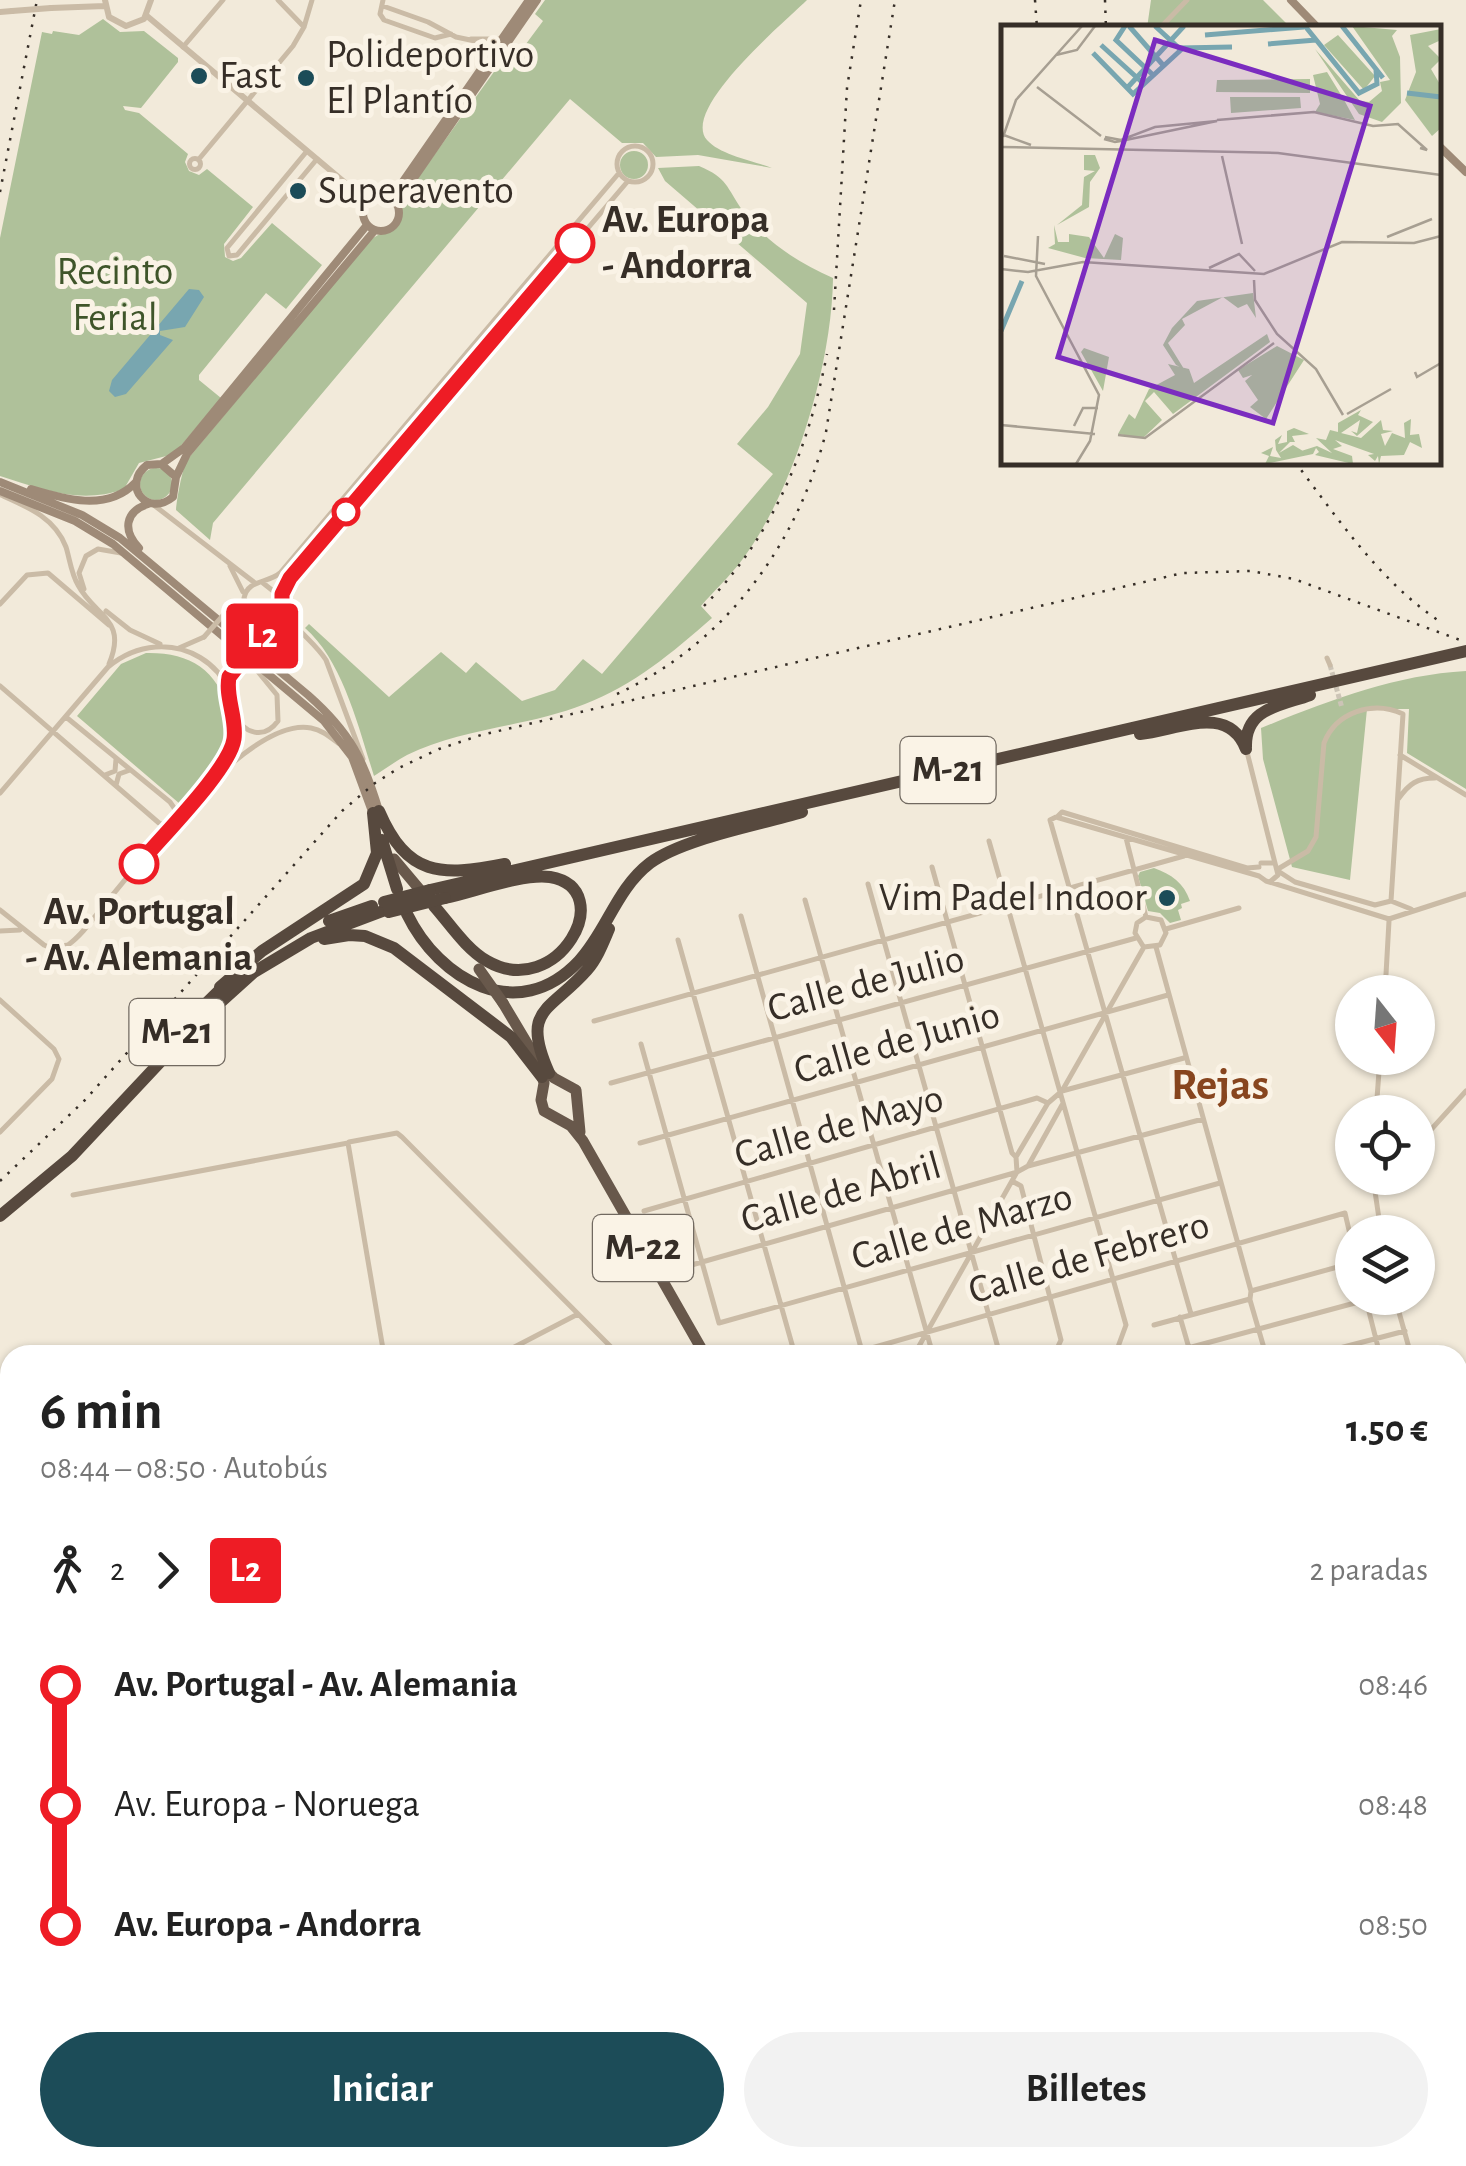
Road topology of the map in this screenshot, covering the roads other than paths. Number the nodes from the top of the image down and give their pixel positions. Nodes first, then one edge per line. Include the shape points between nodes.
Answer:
1 (151, 0) edge
2 (223, 0) edge
3 (278, 0) edge
4 (312, 0) edge
5 (529, 0) edge
6 (537, 0) edge
7 (1187, 0) edge
8 (1291, 0) edge
9 (105, 3) edge
10 (383, 3) edge
11 (0, 12) edge
12 (147, 16) junction
13 (1163, 25) edge
14 (1315, 25) edge
15 (304, 27) junction
16 (440, 28) junction
17 (451, 34) junction
18 (441, 37) junction
19 (467, 39) junction
20 (506, 41) junction
21 (183, 48) junction
22 (490, 64) junction
23 (248, 101) junction
24 (1441, 148) edge
25 (307, 151) junction
26 (317, 159) junction
27 (199, 160) dead end
28 (619, 172) junction
29 (1466, 172) edge
30 (628, 181) junction
31 (387, 196) junction
32 (368, 202) junction
33 (396, 204) junction
34 (371, 227) junction
35 (162, 464) junction
36 (176, 477) junction
37 (0, 481) edge
38 (135, 483) junction
39 (0, 493) edge
40 (173, 497) junction
41 (152, 505) junction
42 (175, 518) junction
43 (225, 560) junction
44 (300, 566) junction
45 (142, 567) junction
46 (239, 582) junction
47 (258, 582) junction
48 (182, 589) junction
49 (244, 594) junction
50 (282, 601) junction
51 (234, 602) junction
52 (0, 604) edge
53 (275, 618) junction
54 (290, 619) junction
55 (114, 633) junction
56 (222, 635) junction
57 (168, 647) junction
58 (179, 648) junction
59 (1466, 651) edge
60 (1466, 659) edge
61 (108, 667) junction
62 (0, 686) edge
63 (227, 687) junction
64 (1310, 695) junction
65 (1342, 708) tunnel mouth
66 (233, 712) junction
67 (1344, 717) junction
68 (66, 718) junction
69 (54, 731) junction
70 (1140, 734) junction
71 (1246, 749) junction
72 (348, 751) junction
73 (1400, 755) junction
74 (116, 757) junction
75 (365, 768) junction
76 (133, 771) junction
77 (102, 775) junction
78 (1439, 778) junction
79 (207, 784) junction
80 (116, 787) junction
81 (0, 793) edge
82 (1466, 794) edge
83 (1397, 800) junction
84 (376, 812) junction
85 (804, 812) junction
86 (179, 816) junction
87 (170, 827) junction
88 (694, 828) junction
89 (380, 833) junction
90 (1127, 835) junction
91 (988, 840) dead end
92 (1268, 845) junction
93 (1184, 856) junction
94 (394, 858) junction
95 (1260, 865) junction
96 (932, 868) dead end
97 (1278, 869) junction
98 (1132, 870) junction
99 (1259, 876) junction
100 (632, 880) junction
101 (1271, 881) junction
102 (868, 884) dead end
103 (1070, 888) junction
104 (398, 889) dead end
105 (1466, 894) edge
106 (438, 897) junction
107 (805, 900) dead end
108 (1387, 902) junction
109 (1008, 906) junction
110 (1398, 906) junction
111 (387, 908) junction
112 (1239, 908) dead end
113 (0, 910) edge
114 (1412, 910) junction
115 (406, 914) dead end
116 (741, 916) dead end
117 (1146, 917) junction
118 (1389, 917) junction
119 (947, 923) junction
120 (1166, 929) junction
121 (23, 930) junction
122 (0, 931) edge
123 (1136, 938) junction
124 (678, 940) dead end
125 (884, 940) junction
126 (1144, 947) junction
127 (1156, 947) junction
128 (1088, 951) junction
129 (821, 957) junction
130 (1026, 968) junction
131 (756, 975) junction
132 (1385, 975) edge
133 (964, 985) junction
134 (235, 988) junction
135 (693, 994) junction
136 (1168, 995) junction
137 (0, 1000) edge
138 (208, 1000) junction
139 (900, 1002) junction
140 (1106, 1012) junction
141 (839, 1019) junction
142 (594, 1021) dead end
143 (1043, 1030) junction
144 (775, 1037) junction
145 (641, 1044) dead end
146 (981, 1048) junction
147 (711, 1055) junction
148 (1186, 1057) junction
149 (918, 1066) junction
150 (648, 1073) junction
151 (1124, 1074) junction
152 (549, 1080) junction
153 (612, 1084) dead end
154 (856, 1084) junction
155 (1466, 1090) edge
156 (1062, 1092) junction
157 (792, 1102) junction
158 (1049, 1103) junction
159 (1061, 1104) junction
160 (999, 1110) junction
161 (577, 1111) junction
162 (1056, 1113) junction
163 (1203, 1119) junction
164 (561, 1120) junction
165 (728, 1120) junction
166 (1435, 1125) edge
167 (936, 1129) junction
168 (0, 1132) edge
169 (1141, 1136) junction
170 (666, 1137) junction
171 (583, 1140) junction
172 (348, 1143) junction
173 (640, 1143) dead end
174 (873, 1146) junction
175 (1078, 1154) junction
176 (1018, 1158) junction
177 (810, 1164) junction
178 (1028, 1164) junction
179 (1017, 1172) junction
180 (746, 1181) junction
181 (1012, 1181) junction
182 (1220, 1182) junction
183 (954, 1190) junction
184 (73, 1196) dead end
185 (684, 1200) junction
186 (1158, 1200) junction
187 (0, 1206) edge
188 (891, 1209) junction
189 (644, 1210) dead end
190 (0, 1216) edge
191 (1335, 1216) edge
192 (1096, 1218) junction
193 (827, 1227) junction
194 (1034, 1234) junction
195 (764, 1244) junction
196 (1238, 1244) junction
197 (971, 1252) junction
198 (702, 1261) junction
199 (1176, 1262) junction
200 (680, 1268) dead end
201 (1335, 1268) edge
202 (908, 1270) junction
203 (1114, 1280) junction
204 (846, 1288) junction
205 (1251, 1295) junction
206 (1050, 1298) junction
207 (781, 1306) junction
208 (1335, 1308) edge
209 (578, 1314) junction
210 (1190, 1314) junction
211 (1370, 1315) edge
212 (1400, 1315) edge
213 (989, 1316) junction
214 (1180, 1317) junction
215 (1154, 1324) dead end
216 (1259, 1329) junction
217 (1405, 1331) junction
218 (928, 1333) junction
219 (1376, 1338) junction
220 (382, 1345) edge
221 (518, 1345) edge
222 (609, 1345) edge
223 (699, 1345) edge
224 (792, 1345) edge
225 (861, 1345) edge
226 (889, 1345) edge
227 (920, 1345) edge
228 (931, 1345) edge
229 (997, 1345) edge
230 (1059, 1345) edge
231 (1119, 1345) edge
232 (1188, 1345) edge
233 (1209, 1345) edge
234 (1263, 1345) edge
235 (1350, 1345) edge
236 (1378, 1345) edge
237 (1408, 1345) edge

1 - 12 street
2 - 21 street
3 - 15 street
4 - 15 street
5 - 20 main road
6 - 20 main road
7 - 13 street
8 - 14 main road
9 - 11 street, bridge
9 - 12 street via 109,17 122,25
10 - 16 street
10 - 18 street via 384,20
12 - 21 street
15 - 23 street
16 - 17 street
16 - 18 street
17 - 18 street
17 - 19 street
19 - 20 street
19 - 22 street via 482,46
20 - 22 main road
21 - 23 street
22 - 31 main road
22 - 33 main road
23 - 25 street
23 - 27 street
24 - 29 main road
25 - 26 street
25 - 26 street via 227,248 228,255 238,255
26 - 32 street
28 - 30 street
28 - 30 street via 621,153 645,150 651,172
28 - 47 street via 280,574
30 - 44 street
31 - 32 main road
31 - 33 main road
32 - 34 main road via 364,211
33 - 34 main road via 396,223 384,230
34 - 35 main road via 184,448
34 - 36 main road
35 - 36 main road
35 - 38 main road via 141,469
36 - 40 main road
37 - 38 main road via 80,501 111,497
37 - 48 main road via 102,526
38 - 41 main road
39 - 45 main road via 74,521
39 - 55 street via 53,526 77,584
40 - 41 main road
40 - 42 street
41 - 42 street
41 - 48 main road via 131,514 130,538
42 - 43 street
43 - 46 street
43 - 47 street
44 - 50 street
44 - 54 street via 287,596
45 - 56 main road
45 - 57 street via 98,549 82,562 79,578 90,597 130,630
46 - 49 street
46 - 51 street
47 - 49 street
47 - 50 street
48 - 75 main road via 338,723
49 - 51 street
49 - 53 street via 260,617
50 - 53 street
50 - 54 street
51 - 58 street, bridge via 204,637
52 - 55 street via 26,575 48,573
53 - 63 street, bridge
54 - 75 street via 326,660
55 - 61 street
56 - 66 street via 268,680 280,704 278,721 265,732 246,730
56 - 72 main road via 324,721
57 - 58 street
57 - 61 street via 132,650
58 - 63 street via 206,660
59 - 88 highway, M-21
60 - 64 highway, M-21
61 - 68 street
62 - 69 street
63 - 66 street
64 - 70 highway, M-21
64 - 71 highway via 1260,711 1252,718
65 - 67 street
66 - 79 street via 231,750
67 - 73 street via 1364,708 1403,714
67 - 97 street via 1324,743 1316,837 1308,851
68 - 69 street
68 - 74 street
69 - 77 street
69 - 81 street
70 - 71 highway via 1219,722 1237,731
70 - 85 highway, M-21
71 - 92 street
72 - 79 street via 322,731 297,728 257,746
72 - 84 main road
73 - 78 street
73 - 83 street
74 - 76 street
74 - 77 street via 115,771
75 - 84 main road
76 - 80 street via 119,774
76 - 86 street
77 - 80 street
78 - 82 street
78 - 83 street via 1409,784
79 - 86 street
80 - 87 street
83 - 108 street
84 - 88 highway via 405,856 445,870
84 - 89 main road
84 - 94 main road
84 - 138 highway via 378,852 364,884 262,951
85 - 100 highway via 668,853
85 - 106 highway, M-21
86 - 87 street
87 - 121 street via 74,941 51,948
88 - 106 highway, M-21
89 - 94 main road
89 - 104 highway
90 - 93 street
90 - 95 street via 1247,868
90 - 98 street
90 - 103 street via 1054,818
91 - 109 street
92 - 95 street
92 - 97 street
93 - 98 street
93 - 99 street
94 - 106 highway, M-22
95 - 97 street via 1268,861
95 - 99 street
96 - 119 street
97 - 101 street
97 - 108 street via 1295,882 1375,905
98 - 103 street
98 - 117 street
99 - 101 street
100 - 115 highway via 577,964 548,984 515,992 459,977 425,945
100 - 152 highway via 588,969 541,1016 536,1038
101 - 118 street
102 - 125 street
103 - 109 street
103 - 128 street
105 - 114 street
106 - 106 highway via 549,877 573,890 580,922 556,957 517,970 476,953
106 - 111 highway, M-21, bridge
106 - 152 highway, M-22, bridge
107 - 129 street
108 - 110 street
108 - 118 street
109 - 119 street
109 - 130 street
110 - 114 street
110 - 118 street
111 - 134 highway, M-21 via 289,949
111 - 138 highway, M-21 via 345,914 285,942
112 - 120 street
113 - 121 street
114 - 118 street
116 - 131 street
117 - 120 street
117 - 123 street
118 - 132 street
119 - 125 street
119 - 133 street
120 - 127 street
121 - 122 street
123 - 126 street
123 - 128 street, Calle de Julio
124 - 135 street
125 - 129 street
125 - 139 street
126 - 127 street
126 - 140 street
127 - 136 street
128 - 130 street, Calle de Julio
128 - 140 street
129 - 131 street
129 - 141 street
130 - 133 street, Calle de Julio
130 - 143 street
131 - 135 street
131 - 144 street
133 - 139 street, Calle de Julio
133 - 146 street
134 - 152 highway via 312,942 365,936 394,948 490,1020
134 - 190 highway, M-21 via 72,1156
135 - 142 street
135 - 147 street
136 - 140 street, Calle de Junio
136 - 148 street
137 - 168 street via 59,1059 52,1079
138 - 187 highway, M-21 via 87,1130
139 - 141 street, Calle de Julio
139 - 149 street
140 - 143 street, Calle de Junio
140 - 151 street
140 - 156 street
141 - 144 street, Calle de Julio
141 - 154 street
143 - 146 street, Calle de Junio
143 - 156 street
144 - 147 street, Calle de Julio
144 - 157 street
145 - 150 street
146 - 149 street, Calle de Junio
146 - 160 street
147 - 150 street, Calle de Julio
147 - 165 street
148 - 151 street
148 - 163 street
149 - 154 street, Calle de Junio
149 - 167 street
150 - 153 street, Calle de Julio
150 - 170 street
151 - 156 street
151 - 169 street
152 - 161 highway, M-22 via 576,1090
152 - 164 highway, M-22 via 544,1111
154 - 157 street, Calle de Junio
154 - 174 street
155 - 166 street
156 - 158 street
156 - 159 street
157 - 165 street, Calle de Junio
157 - 177 street
158 - 159 street
158 - 160 street, Calle de Mayo via 1038,1098
158 - 162 street
158 - 176 street
159 - 162 street
159 - 175 street
160 - 167 street, Calle de Mayo
160 - 176 street
161 - 164 highway
161 - 171 highway, M-22
162 - 178 street
163 - 169 street
163 - 182 street
164 - 171 highway, M-22
165 - 170 street, Calle de Junio
165 - 180 street
167 - 174 street, Calle de Mayo
167 - 183 street
169 - 175 street
169 - 186 street
170 - 173 street, Calle de Junio
170 - 185 street
171 - 223 highway, M-22
172 - 184 street
172 - 209 street via 402,1137
172 - 220 street
174 - 177 street, Calle de Mayo
174 - 188 street
175 - 178 street
175 - 192 street
176 - 178 street
176 - 178 street
176 - 179 street
177 - 180 street, Calle de Mayo
177 - 193 street
178 - 179 street, Calle de Abril
179 - 181 street
179 - 183 street, Calle de Abril
180 - 185 street, Calle de Mayo
180 - 195 street
181 - 194 street via 1021,1186
181 - 197 street
182 - 186 street, Calle de Marzo
182 - 196 street
183 - 188 street, Calle de Abril
183 - 197 street
185 - 189 street, Calle de Mayo
185 - 198 street
186 - 192 street, Calle de Marzo
186 - 199 street
188 - 193 street, Calle de Abril
188 - 202 street
191 - 196 street, Calle de Febrero
192 - 194 street, Calle de Marzo
192 - 203 street
193 - 195 street, Calle de Abril
193 - 204 street
194 - 197 street, Calle de Marzo
194 - 206 street
195 - 198 street, Calle de Abril
195 - 207 street
196 - 199 street, Calle de Febrero
196 - 205 street
197 - 202 street, Calle de Marzo
197 - 213 street
197 - 218 street
198 - 200 street, Calle de Abril
198 - 207 street, Calle de Marzo via 718,1323
199 - 203 street, Calle de Febrero
199 - 210 street
201 - 205 street
202 - 204 street, Calle de Marzo
202 - 218 street
203 - 206 street, Calle de Febrero
203 - 231 street via 1126,1326
204 - 207 street, Calle de Marzo
204 - 225 street
205 - 210 street
205 - 216 street
206 - 213 street, Calle de Febrero
206 - 230 street
207 - 224 street
208 - 216 street
209 - 221 street
209 - 222 street
210 - 214 street
211 - 219 street
212 - 217 street
213 - 218 street, Calle de Febrero
213 - 229 street
214 - 215 street
214 - 232 street
216 - 233 street
216 - 234 street
217 - 219 street
217 - 237 street
218 - 226 street, Calle de Febrero
218 - 227 street
218 - 228 street
219 - 235 street
219 - 236 street

